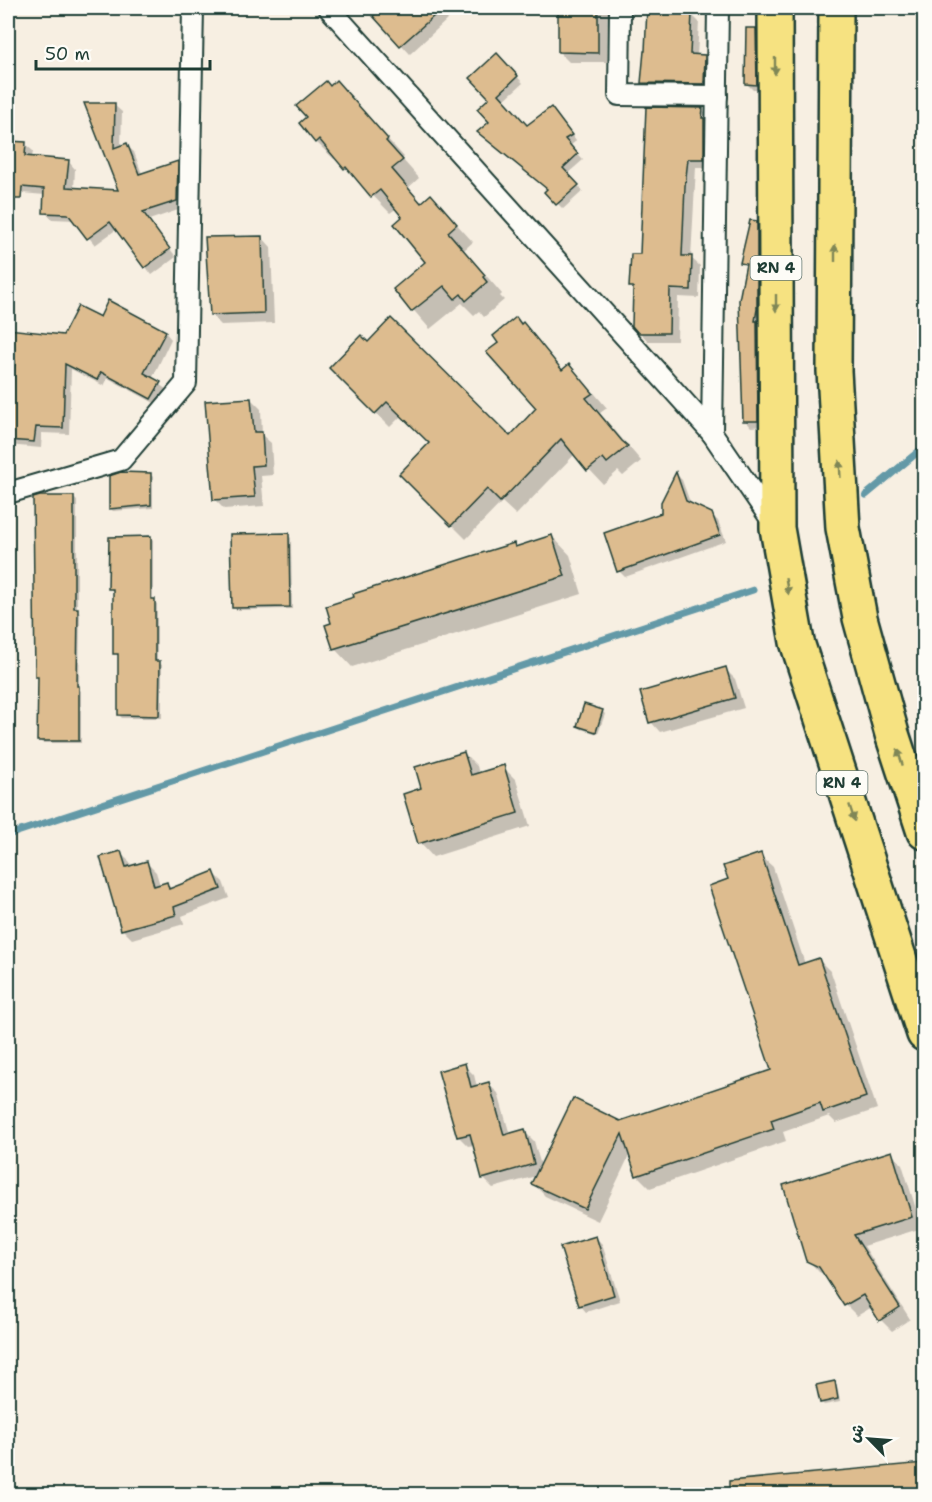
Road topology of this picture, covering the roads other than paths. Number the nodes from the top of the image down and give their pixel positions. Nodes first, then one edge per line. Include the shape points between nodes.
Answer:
1 (193, 8) edge
2 (329, 8) edge
3 (620, 8) edge
4 (718, 8) edge
5 (775, 8) edge
6 (836, 8) edge
7 (717, 96) junction
8 (712, 433) junction
9 (8, 493) edge
10 (777, 528) junction
11 (924, 832) edge
12 (924, 1034) edge

1 - 9 street via 186,383 121,460
2 - 8 street
3 - 7 street via 619,95
4 - 7 street
5 -> 10 highway, RN 4
11 -> 6 highway via 860,618 843,528 834,370
7 - 8 street
8 - 10 street
10 -> 12 highway, RN 4 via 797,642

